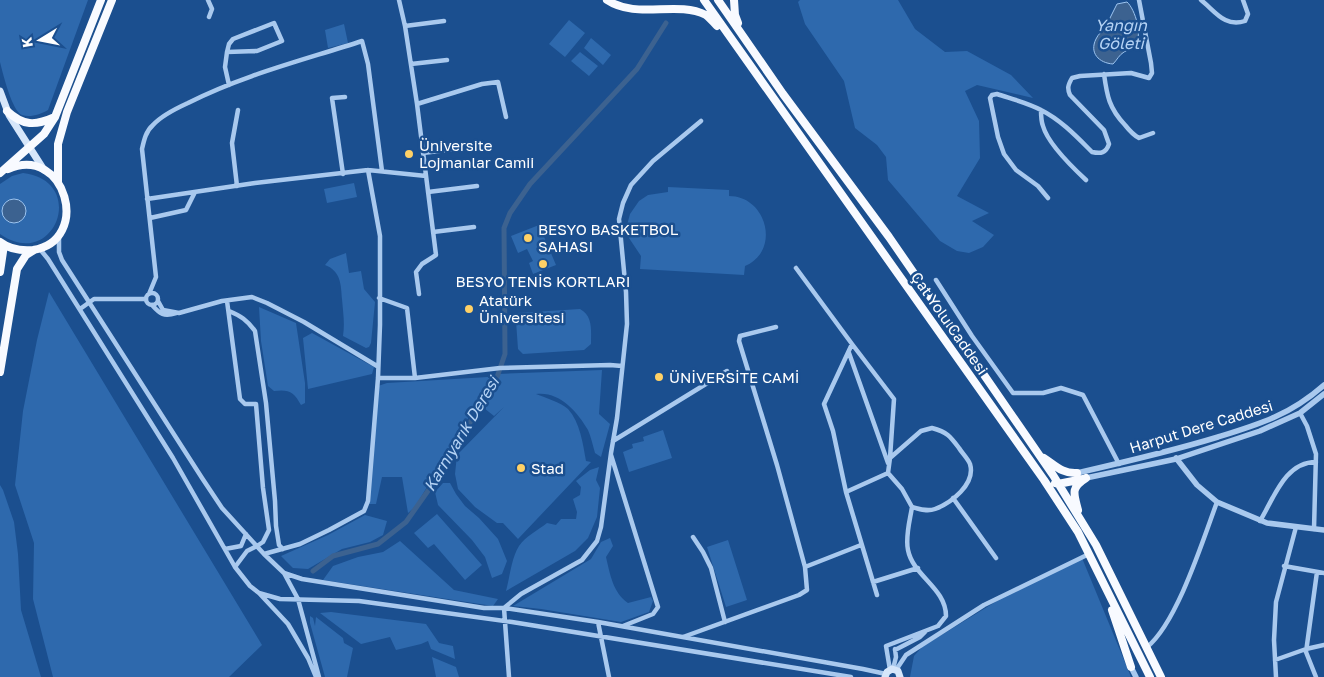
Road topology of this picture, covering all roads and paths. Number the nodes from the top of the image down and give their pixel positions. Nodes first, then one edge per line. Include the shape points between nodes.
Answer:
1 (101, 0) edge
2 (112, 0) edge
3 (208, 0) edge
4 (399, 0) edge
5 (607, 0) edge
6 (704, 0) edge
7 (718, 0) edge
8 (734, 0) edge
9 (1139, 0) edge
10 (1201, 0) edge
11 (1243, 0) edge
12 (209, 17) dead end
13 (444, 21) dead end
14 (405, 26) junction
15 (742, 35) junction
16 (731, 41) junction
17 (227, 52) junction
18 (448, 60) dead end
19 (410, 64) junction
20 (1104, 74) junction
21 (229, 85) junction
22 (0, 91) edge
23 (345, 96) dead end
24 (417, 104) junction
25 (238, 110) dead end
26 (1040, 110) junction
27 (7, 111) junction
28 (506, 116) dead end
29 (55, 117) junction
30 (701, 121) dead end
31 (1153, 133) dead end
32 (30, 148) junction
33 (462, 148) dead end
34 (423, 153) junction
35 (44, 170) junction
36 (368, 170) junction
37 (382, 171) junction
38 (0, 173) edge
39 (343, 174) junction
40 (426, 176) junction
41 (1086, 180) dead end
42 (58, 182) junction
43 (237, 186) junction
44 (477, 186) dead end
45 (195, 192) junction
46 (428, 192) junction
47 (1048, 198) dead end
48 (147, 199) junction
49 (150, 218) junction
50 (474, 227) dead end
51 (62, 230) junction
52 (433, 232) junction
53 (2, 244) edge
54 (38, 248) junction
55 (796, 268) dead end
56 (0, 272) edge
57 (936, 280) dead end
58 (149, 294) junction
59 (419, 294) dead end
60 (379, 298) junction
61 (146, 299) junction
62 (158, 301) junction
63 (228, 301) junction
64 (88, 302) junction
65 (152, 305) junction
66 (80, 309) junction
67 (228, 311) junction
68 (179, 313) junction
69 (776, 327) dead end
70 (852, 344) junction
71 (849, 353) junction
72 (377, 366) junction
73 (622, 366) junction
74 (727, 371) dead end
75 (0, 372) edge
76 (378, 378) junction
77 (415, 378) junction
78 (1324, 385) edge
79 (1324, 394) edge
80 (266, 403) junction
81 (256, 404) junction
82 (1300, 413) junction
83 (613, 441) junction
84 (1172, 451) junction
85 (610, 453) junction
86 (1039, 455) junction
87 (890, 458) junction
88 (1176, 459) junction
89 (1316, 462) junction
90 (888, 464) junction
91 (1119, 464) junction
92 (888, 472) junction
93 (1077, 472) joint
94 (1086, 478) junction
95 (1044, 480) junction
96 (1058, 484) junction
97 (846, 492) junction
98 (953, 498) junction
99 (1217, 502) junction
100 (912, 507) junction
101 (1080, 519) junction
102 (1260, 520) junction
103 (1296, 527) junction
104 (1314, 529) junction
105 (1324, 530) edge
106 (246, 534) junction
107 (693, 537) dead end
108 (862, 545) junction
109 (258, 546) junction
110 (225, 549) junction
111 (283, 549) junction
112 (264, 554) junction
113 (1089, 554) junction
114 (996, 558) dead end
115 (1284, 566) junction
116 (235, 567) junction
117 (805, 567) junction
118 (918, 568) junction
119 (1317, 572) junction
120 (1324, 572) edge
121 (284, 573) junction
122 (873, 582) junction
123 (1105, 589) junction
124 (259, 593) junction
125 (877, 595) dead end
126 (421, 598) junction
127 (298, 599) junction
128 (504, 608) junction
129 (420, 609) junction
130 (504, 621) junction
131 (598, 622) junction
132 (725, 622) junction
133 (622, 627) junction
134 (926, 631) junction
135 (601, 636) junction
136 (682, 637) junction
137 (894, 643) junction
138 (1324, 646) edge
139 (736, 647) junction
140 (1147, 647) junction
141 (1306, 649) junction
142 (895, 650) junction
143 (734, 658) junction
144 (1275, 660) junction
145 (816, 661) junction
146 (1131, 667) joint
147 (816, 671) junction
148 (890, 672) edge
149 (318, 677) edge
150 (509, 677) edge
151 (609, 677) edge
152 (851, 677) edge
153 (900, 677) edge
154 (1136, 677) edge
155 (1150, 677) edge
156 (1161, 677) edge
157 (1276, 677) edge
158 (1316, 677) edge

1 - 29 highway
2 - 42 highway via 67,112 58,144
3 - 12 street via 212,9
4 - 14 street
5 - 16 highway via 628,8 680,6 694,9 706,15
6 - 16 highway, Çat Yolu Caddesi
7 - 15 highway, Çat Yolu Caddesi
8 - 15 highway
9 - 20 street via 1151,63 1150,78
10 - 11 street via 1228,22 1238,24 1245,21 1248,14
13 - 14 street
14 - 19 street
15 - 86 highway, Çat Yolu Caddesi via 889,237
16 - 95 highway, Çat Yolu Caddesi
17 - 17 street via 257,51 282,41 274,22 233,39
17 - 21 street via 225,67
18 - 19 street
19 - 24 street
20 - 26 street via 1072,78 1068,84 1076,102 1104,130 1109,144 1102,153 1092,152 1068,129
20 - 31 street via 1108,98 1115,114 1134,136 1139,138
21 - 37 street via 362,41 370,72
21 - 48 street via 207,93 153,124 144,137 142,149
22 - 27 main road
23 - 39 street via 332,98
24 - 28 street via 498,82
24 - 34 street
25 - 43 street via 232,142
26 - 41 street via 1045,131
26 - 47 street via 997,94 990,98 1004,154 1016,170
27 - 29 highway via 26,123
27 - 32 main road
29 - 32 highway
30 - 73 street via 653,161 631,185 623,203 619,219 627,324
32 - 35 main road
32 - 38 highway
33 - 34 street
34 - 40 street
35 - 38 highway via 22,165
35 - 42 highway
36 - 37 street
36 - 39 street
36 - 60 street via 380,236
37 - 40 street
39 - 43 street
40 - 46 street
42 - 51 highway via 65,193 67,205
43 - 45 street
44 - 46 street
45 - 48 street
45 - 49 street via 186,210
46 - 52 street
48 - 49 street
49 - 58 street via 156,277
50 - 52 street
51 - 54 highway
51 - 64 street via 58,238 59,252
52 - 59 street via 436,255 416,272
53 - 54 highway via 25,251
53 - 56 highway
54 - 66 street
54 - 75 highway via 26,255 17,269
55 - 70 street
57 - 91 street via 1013,393 1043,393 1062,388 1083,395
58 - 61 street
58 - 62 street via 156,294
60 - 72 street
60 - 77 street via 407,308
61 - 64 street via 94,299
61 - 65 street
62 - 65 street
62 - 68 street via 163,310
63 - 67 street
63 - 68 street
63 - 72 street via 252,297 267,302
64 - 66 street
64 - 106 street via 217,501
65 - 68 street via 161,315
66 - 110 street via 173,458
67 - 80 street via 242,316 255,331
67 - 81 street via 240,399 245,404
69 - 117 street via 740,336 739,341
70 - 71 street
70 - 87 street via 894,399
71 - 90 street
71 - 97 street via 824,404
72 - 76 street
73 - 77 street via 500,368
73 - 83 street
74 - 83 street
76 - 77 street
76 - 111 street via 368,501 364,511 300,544
78 - 84 street, Harput Dere Caddesi via 1276,418
79 - 82 street, Harput Dere Caddesi
80 - 81 street
80 - 111 street via 276,526 279,545
81 - 109 street via 269,530
82 - 88 street, Harput Dere Caddesi via 1260,431
82 - 89 street via 1314,447
83 - 85 street
84 - 88 street
84 - 91 street, Harput Dere Caddesi
85 - 128 street via 601,526 589,552 582,560 521,594
85 - 133 street via 658,607 653,614
86 - 93 highway via 1058,469
86 - 96 highway, Çat Yolu Caddesi
87 - 90 street
87 - 98 street via 921,431 932,428 946,432 970,464 970,478 964,489
88 - 94 street, Harput Dere Caddesi
88 - 99 street via 1197,485
89 - 102 street via 1300,465 1289,473
89 - 104 street
90 - 92 street
91 - 93 street, Harput Dere Caddesi
92 - 97 street
92 - 100 street
94 - 96 highway
94 - 101 highway via 1076,486 1074,496
95 - 96 highway
95 - 113 highway, Çat Yolu Caddesi
96 - 101 highway, Çat Yolu Caddesi
97 - 108 street
98 - 100 street via 934,510
98 - 114 street
99 - 102 street
99 - 140 street via 1175,606 1160,633
100 - 118 street via 908,549
101 - 140 highway, Çat Yolu Caddesi
102 - 103 street
103 - 104 street
103 - 115 street
104 - 105 street
106 - 109 street
106 - 110 street via 241,546
107 - 132 street via 711,568
108 - 117 street
108 - 122 street
109 - 112 street
109 - 116 street via 246,551
110 - 116 street
111 - 112 street
112 - 121 street
113 - 123 highway, Çat Yolu Caddesi
113 - 148 street via 984,605 906,655
115 - 119 street
115 - 144 street via 1276,602
116 - 124 street
117 - 132 street via 808,581 804,593
118 - 122 street
118 - 134 street via 939,593 946,611 941,624
119 - 120 street
119 - 141 street
121 - 126 street via 302,579
121 - 127 street
122 - 125 street
123 - 146 highway
123 - 155 highway, Çat Yolu Caddesi
124 - 127 street via 280,599
124 - 149 street via 288,624
126 - 128 street
126 - 129 street
127 - 129 street via 359,601
127 - 149 street
128 - 130 street
128 - 131 street
129 - 130 street
130 - 135 street
130 - 150 street
131 - 133 street
131 - 135 street
132 - 136 street
133 - 136 street
134 - 137 street
134 - 142 street
135 - 143 street
135 - 151 street
136 - 139 street
137 - 142 street
137 - 148 street via 886,646
138 - 141 street
139 - 143 street
139 - 145 street
140 - 156 highway, Çat Yolu Caddesi
141 - 144 street
141 - 158 street
142 - 148 street
143 - 147 street
144 - 157 street
145 - 147 street
145 - 148 street
146 - 154 street
147 - 152 street
148 - 153 main road

